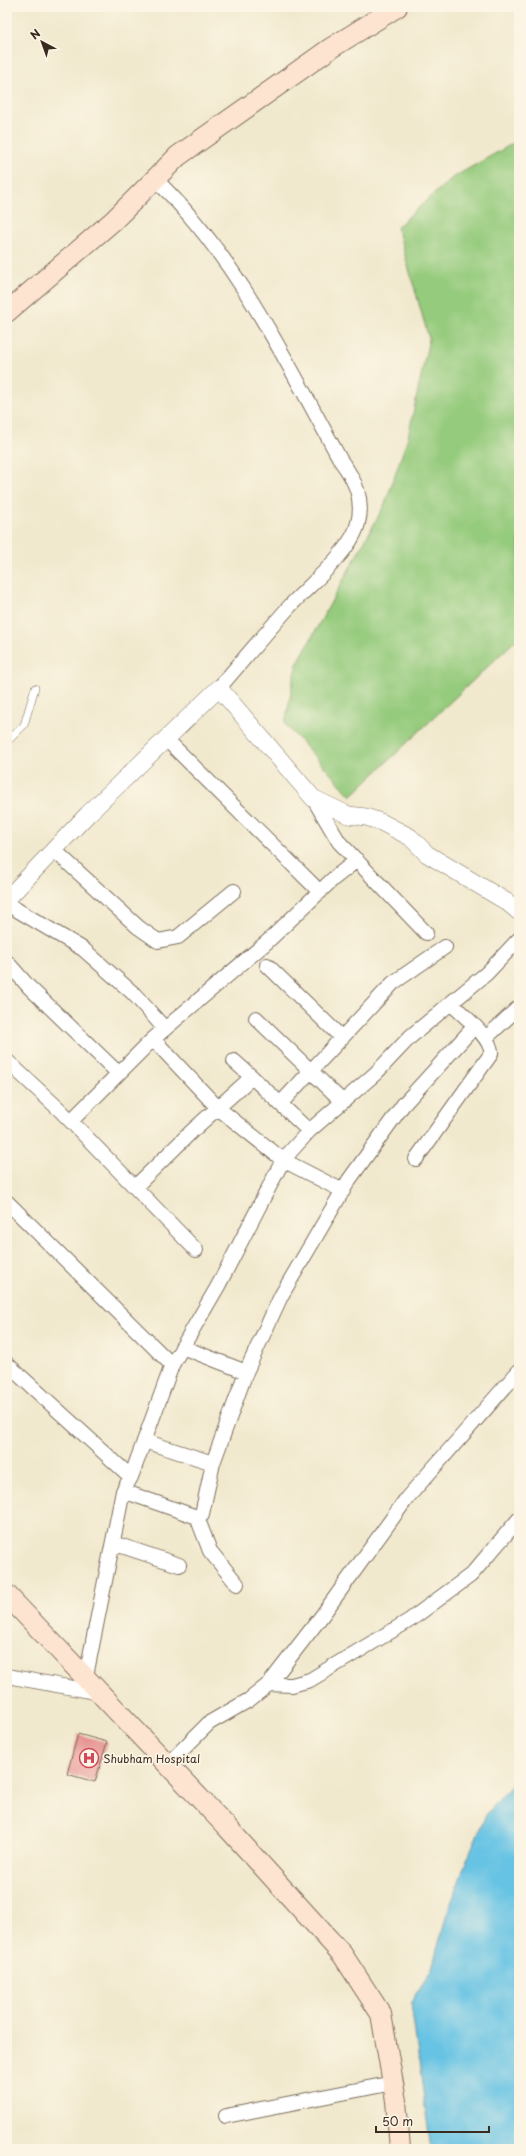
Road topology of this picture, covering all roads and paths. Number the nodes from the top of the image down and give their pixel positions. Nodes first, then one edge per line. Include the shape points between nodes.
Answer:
1 (397, 7) edge
2 (155, 179) junction
3 (7, 312) edge
4 (35, 688) dead end
5 (219, 688) junction
6 (166, 739) junction
7 (7, 742) edge
8 (313, 798) junction
9 (54, 850) junction
10 (357, 860) junction
11 (234, 891) dead end
12 (320, 892) junction
13 (7, 899) edge
14 (7, 904) edge
15 (519, 912) edge
16 (426, 933) dead end
17 (519, 939) edge
18 (445, 947) dead end
19 (7, 962) edge
20 (267, 965) dead end
21 (451, 1003) junction
22 (519, 1006) edge
23 (256, 1018) dead end
24 (474, 1027) junction
25 (165, 1029) junction
26 (487, 1037) junction
27 (342, 1038) junction
28 (153, 1039) junction
29 (7, 1061) edge
30 (234, 1061) dead end
31 (310, 1072) junction
32 (118, 1074) junction
33 (252, 1077) junction
34 (343, 1102) junction
35 (280, 1104) junction
36 (218, 1108) junction
37 (70, 1121) junction
38 (308, 1131) junction
39 (416, 1158) dead end
40 (283, 1160) junction
41 (140, 1192) junction
42 (343, 1192) junction
43 (7, 1202) edge
44 (196, 1250) dead end
45 (182, 1347) junction
46 (172, 1365) junction
47 (11, 1368) edge
48 (519, 1371) edge
49 (246, 1372) junction
50 (144, 1441) junction
51 (214, 1463) junction
52 (131, 1477) junction
53 (123, 1492) junction
54 (197, 1517) junction
55 (519, 1519) edge
56 (113, 1543) junction
57 (179, 1565) dead end
58 (237, 1584) dead end
59 (7, 1595) edge
60 (7, 1676) edge
61 (86, 1676) junction
62 (269, 1684) junction
63 (102, 1694) junction
64 (168, 1764) junction
65 (393, 2083) junction
66 (226, 2116) dead end
67 (400, 2149) edge

1 - 2 main road via 331,48 178,156
2 - 3 main road via 114,220
2 - 5 street via 180,203 250,297 341,461 351,474 360,497 358,523 351,539 313,585 291,606
4 - 7 lane via 24,725
5 - 6 street
5 - 8 street
6 - 9 street
6 - 12 street
8 - 10 street via 332,832
8 - 15 street via 348,815 381,822 410,837 427,854 507,902
9 - 11 street via 138,927 158,941 178,937
9 - 13 street
10 - 12 street
10 - 16 street
12 - 25 street via 267,942
14 - 25 street via 83,949 134,994
17 - 21 street via 487,973
18 - 27 street via 393,983
19 - 32 street
20 - 27 street
21 - 24 street
21 - 34 street via 410,1037 376,1073
22 - 26 street
23 - 31 street
24 - 26 street
24 - 42 street via 403,1105
25 - 28 street
26 - 39 street via 492,1046 488,1061
27 - 31 street
28 - 32 street
28 - 36 street
29 - 37 street
30 - 33 street
31 - 34 street
31 - 35 street
32 - 37 street
33 - 35 street
33 - 36 street
34 - 38 street
35 - 38 street
36 - 40 street
36 - 41 street
37 - 41 street
38 - 40 street
40 - 42 street
40 - 45 street via 263,1202
41 - 44 street
42 - 49 street via 281,1296
43 - 46 street
45 - 46 street
45 - 49 street
46 - 50 street
47 - 52 street
48 - 62 street via 407,1498
49 - 51 street
50 - 51 street
50 - 52 street
51 - 54 street via 202,1514
52 - 53 street
53 - 54 street
53 - 56 street
54 - 58 street via 210,1552
55 - 62 street via 471,1575 410,1620 310,1680 292,1684
56 - 57 street
56 - 61 street
59 - 61 main road
60 - 63 street
61 - 63 main road
62 - 64 street via 249,1700 209,1723
63 - 64 main road
64 - 65 main road via 342,1954 381,2014
65 - 66 street
65 - 67 main road

